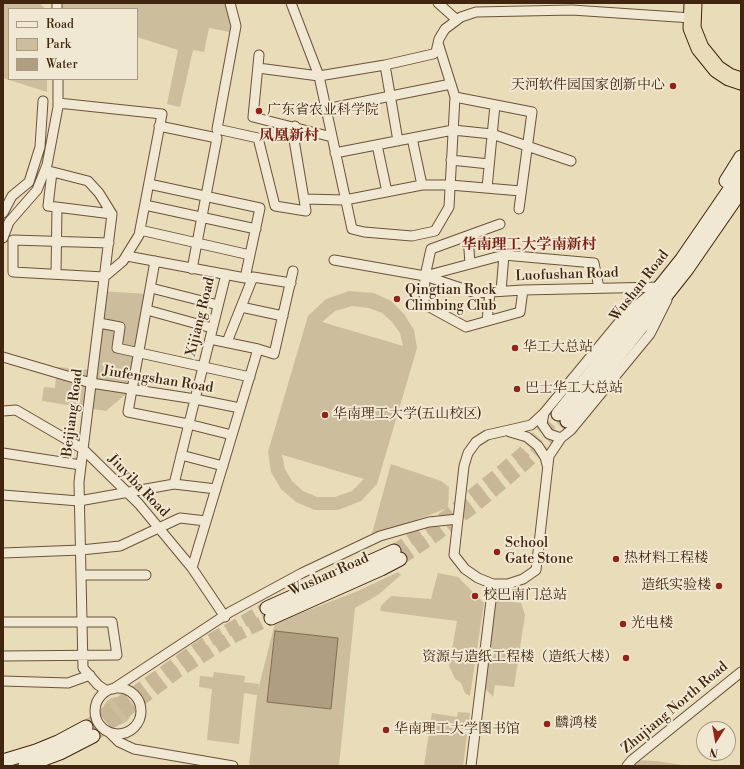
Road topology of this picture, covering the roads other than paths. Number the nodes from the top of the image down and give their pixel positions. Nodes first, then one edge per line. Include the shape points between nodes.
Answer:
1 (230, 3) edge
2 (291, 3) edge
3 (438, 3) edge
4 (703, 3) edge
5 (572, 6) edge
6 (483, 7) edge
7 (692, 11) edge
8 (457, 20) junction
9 (438, 43) junction
10 (259, 55) dead end
11 (385, 65) junction
12 (258, 68) junction
13 (741, 72) edge
14 (318, 76) junction
15 (58, 80) edge
16 (741, 81) edge
17 (451, 84) junction
18 (391, 96) junction
19 (455, 97) junction
20 (43, 101) dead end
21 (58, 103) junction
22 (495, 105) junction
23 (326, 109) junction
24 (160, 126) junction
25 (295, 126) junction
26 (453, 130) junction
27 (492, 134) junction
28 (332, 137) junction
29 (412, 138) junction
30 (398, 141) junction
31 (377, 145) junction
32 (528, 146) junction
33 (335, 153) junction
34 (741, 157) edge
35 (451, 160) junction
36 (571, 161) dead end
37 (489, 164) junction
38 (48, 171) junction
39 (741, 173) edge
40 (149, 184) junction
41 (422, 185) junction
42 (450, 185) junction
43 (487, 188) junction
44 (522, 191) junction
45 (741, 191) edge
46 (387, 192) junction
47 (8, 195) edge
48 (206, 196) junction
49 (304, 199) junction
50 (345, 200) junction
51 (145, 206) junction
52 (741, 206) edge
53 (57, 208) junction
54 (519, 208) dead end
55 (3, 213) edge
56 (112, 214) junction
57 (202, 218) junction
58 (500, 224) dead end
59 (256, 229) junction
60 (140, 230) junction
61 (468, 236) junction
62 (3, 238) edge
63 (56, 242) junction
64 (108, 243) junction
65 (197, 243) junction
66 (250, 255) junction
67 (504, 255) junction
68 (126, 256) junction
69 (334, 260) dead end
70 (155, 262) junction
71 (470, 264) junction
72 (684, 264) junction
73 (192, 268) junction
74 (293, 271) dead end
75 (56, 274) junction
76 (226, 274) junction
77 (425, 276) junction
78 (104, 277) junction
79 (291, 283) junction
80 (666, 287) junction
81 (151, 288) junction
82 (599, 288) junction
83 (523, 290) junction
84 (490, 292) junction
85 (501, 292) junction
86 (218, 305) junction
87 (241, 307) junction
88 (147, 310) junction
89 (283, 316) junction
90 (487, 321) junction
91 (99, 323) junction
92 (212, 328) junction
93 (210, 339) junction
94 (227, 342) junction
95 (258, 349) junction
96 (139, 351) junction
97 (3, 357) edge
98 (203, 366) junction
99 (250, 376) junction
100 (91, 383) junction
101 (132, 389) junction
102 (195, 399) junction
103 (240, 408) junction
104 (3, 411) edge
105 (544, 413) junction
106 (563, 418) tunnel mouth
107 (188, 424) junction
108 (501, 431) junction
109 (232, 435) junction
110 (561, 438) junction
111 (83, 449) junction
112 (3, 453) edge
113 (181, 455) junction
114 (81, 465) junction
115 (223, 466) junction
116 (548, 471) junction
117 (174, 484) junction
118 (216, 489) junction
119 (126, 492) junction
120 (3, 495) edge
121 (79, 501) junction
122 (458, 520) junction
123 (206, 521) junction
124 (159, 528) junction
125 (80, 550) junction
126 (3, 552) edge
127 (397, 555) tunnel mouth
128 (192, 568) junction
129 (81, 575) junction
130 (146, 575) dead end
131 (493, 584) junction
132 (269, 613) tunnel mouth
133 (225, 616) junction
134 (3, 622) edge
135 (82, 622) junction
136 (3, 656) edge
137 (83, 656) junction
138 (741, 672) edge
139 (90, 675) junction
140 (3, 681) edge
141 (110, 690) junction
142 (110, 732) junction
143 (3, 761) edge
144 (25, 766) edge
145 (233, 766) edge
146 (471, 766) edge
147 (627, 766) edge

1 - 49 street via 236,26 217,129 258,138 275,206 306,211
2 - 14 street
3 - 8 street
4 - 13 highway via 700,18 706,45 724,65
5 - 6 street
5 - 7 street
6 - 8 street
7 - 16 highway via 695,37 707,59 723,73
8 - 9 street via 445,29
9 - 11 street via 433,54
9 - 17 street
10 - 12 street
11 - 14 street
11 - 18 street
12 - 14 street
12 - 25 street via 253,117
14 - 23 street
15 - 21 street
17 - 18 street
17 - 19 street
18 - 23 street
18 - 30 street
19 - 22 street
19 - 26 street
20 - 47 street via 40,147 29,182
21 - 24 street via 162,114
21 - 38 street
22 - 27 street
22 - 32 street via 532,112
23 - 28 street
24 - 40 street
24 - 48 street via 217,138
25 - 28 street
25 - 49 street via 292,134
26 - 27 street
26 - 29 street
26 - 35 street
27 - 32 street
27 - 37 street
28 - 33 street
29 - 30 street
29 - 41 street
30 - 31 street
31 - 33 street
31 - 46 street
32 - 36 street
32 - 44 street
33 - 50 street
34 - 72 main road via 700,220
35 - 37 street
35 - 42 street
37 - 43 street
38 - 53 street via 48,206
38 - 56 street via 88,181
38 - 62 street via 37,190 9,222
39 - 72 main road, Wushan Road
40 - 48 street
40 - 51 street
41 - 42 street
41 - 46 street
42 - 43 street
42 - 50 street via 449,207 435,231 412,236 352,229
43 - 44 street
44 - 54 street
45 - 72 main road, Wushan Road
46 - 50 street
47 - 55 street
48 - 57 street
48 - 59 street via 260,208
49 - 50 street
51 - 57 street
51 - 60 street
52 - 72 main road via 717,241
53 - 56 street
53 - 63 street
56 - 64 street, Beijiang Road
57 - 59 street
57 - 65 street
58 - 61 street
59 - 66 street
60 - 65 street
60 - 68 street
61 - 71 street
61 - 77 street via 432,249
63 - 64 street
63 - 75 street
63 - 75 street via 13,240 13,272
64 - 78 street, Beijiang Road
65 - 66 street
65 - 73 street
66 - 76 street via 245,278
67 - 71 street
67 - 82 street via 594,263
67 - 85 street
68 - 70 street
68 - 78 street via 124,261
69 - 77 street, Luofushan Road
70 - 73 street
70 - 81 street
71 - 77 street
72 - 80 main road, Wushan Road
73 - 76 street
74 - 79 street
75 - 78 street
76 - 86 street, Xijiang Road
77 - 84 street, Luofushan Road via 476,293
77 - 90 street via 424,304 466,327
78 - 91 street, Beijiang Road
79 - 87 street via 253,277
79 - 89 street
80 - 82 street, Luofushan Road
80 - 105 street via 635,304 624,315
80 - 106 main road, Wushan Road
80 - 110 street via 650,334 571,430
81 - 86 street
81 - 88 street
82 - 83 street, Luofushan Road
83 - 85 street, Luofushan Road
83 - 90 street via 520,312
84 - 85 street, Luofushan Road
84 - 90 street
86 - 92 street, Xijiang Road
87 - 89 street
87 - 94 street
88 - 92 street
88 - 96 street
89 - 95 street via 274,354
91 - 96 street via 120,327 117,348
91 - 100 street, Beijiang Road
92 - 93 street, Xijiang Road
93 - 94 street
93 - 98 street, Xijiang Road
94 - 95 street
95 - 99 street
96 - 98 street
96 - 101 street
97 - 100 street, Jiufengshan Road
98 - 99 street
98 - 102 street, Xijiang Road
99 - 103 street
100 - 101 street, Jiufengshan Road
100 - 111 street, Beijiang Road
101 - 102 street, Jiufengshan Road
101 - 107 street via 128,412
102 - 103 street, Jiufengshan Road
102 - 107 street, Xijiang Road
103 - 109 street
104 - 111 street, Jiuyiba Road via 16,410
105 - 108 street via 531,425
105 - 110 street via 544,427 549,434
107 - 109 street
107 - 113 street, Xijiang Road
108 - 116 street via 527,437 538,446 545,457
108 - 122 street via 482,438 468,453 464,466
109 - 115 street
110 - 116 street via 549,456
111 - 114 street, Beijiang Road
111 - 119 street, Jiuyiba Road
112 - 114 street
113 - 115 street
113 - 117 street, Xijiang Road
114 - 121 street, Beijiang Road
115 - 118 street
116 - 131 street via 536,570 523,579 508,584
117 - 118 street
117 - 119 street
118 - 123 street
119 - 121 street
119 - 124 street, Jiuyiba Road
120 - 121 street
121 - 125 street, Beijiang Road
122 - 131 street via 454,555 465,569
122 - 133 street via 429,522 380,536 302,573
123 - 124 street via 180,518
123 - 128 street
124 - 125 street via 120,546
124 - 128 street, Jiuyiba Road
125 - 126 street
125 - 129 street, Beijiang Road
127 - 132 main road, Wushan Road
128 - 133 street, Jiuyiba Road
129 - 130 street
129 - 135 street, Beijiang Road
131 - 146 street
133 - 141 street
134 - 135 street
135 - 137 street, Beijiang Road
135 - 137 street via 112,622 117,655
136 - 137 street
137 - 139 street, Beijiang Road via 84,668
138 - 147 street, Zhujiang North Road
139 - 140 street via 68,683
139 - 141 street, Beijiang Road via 98,685
141 - 142 street via 97,702 95,716 103,729
141 - 142 street via 128,691 134,696 140,717 131,730 124,733
142 - 145 street via 119,742 134,749
143 - 144 main road via 89,732 60,753

